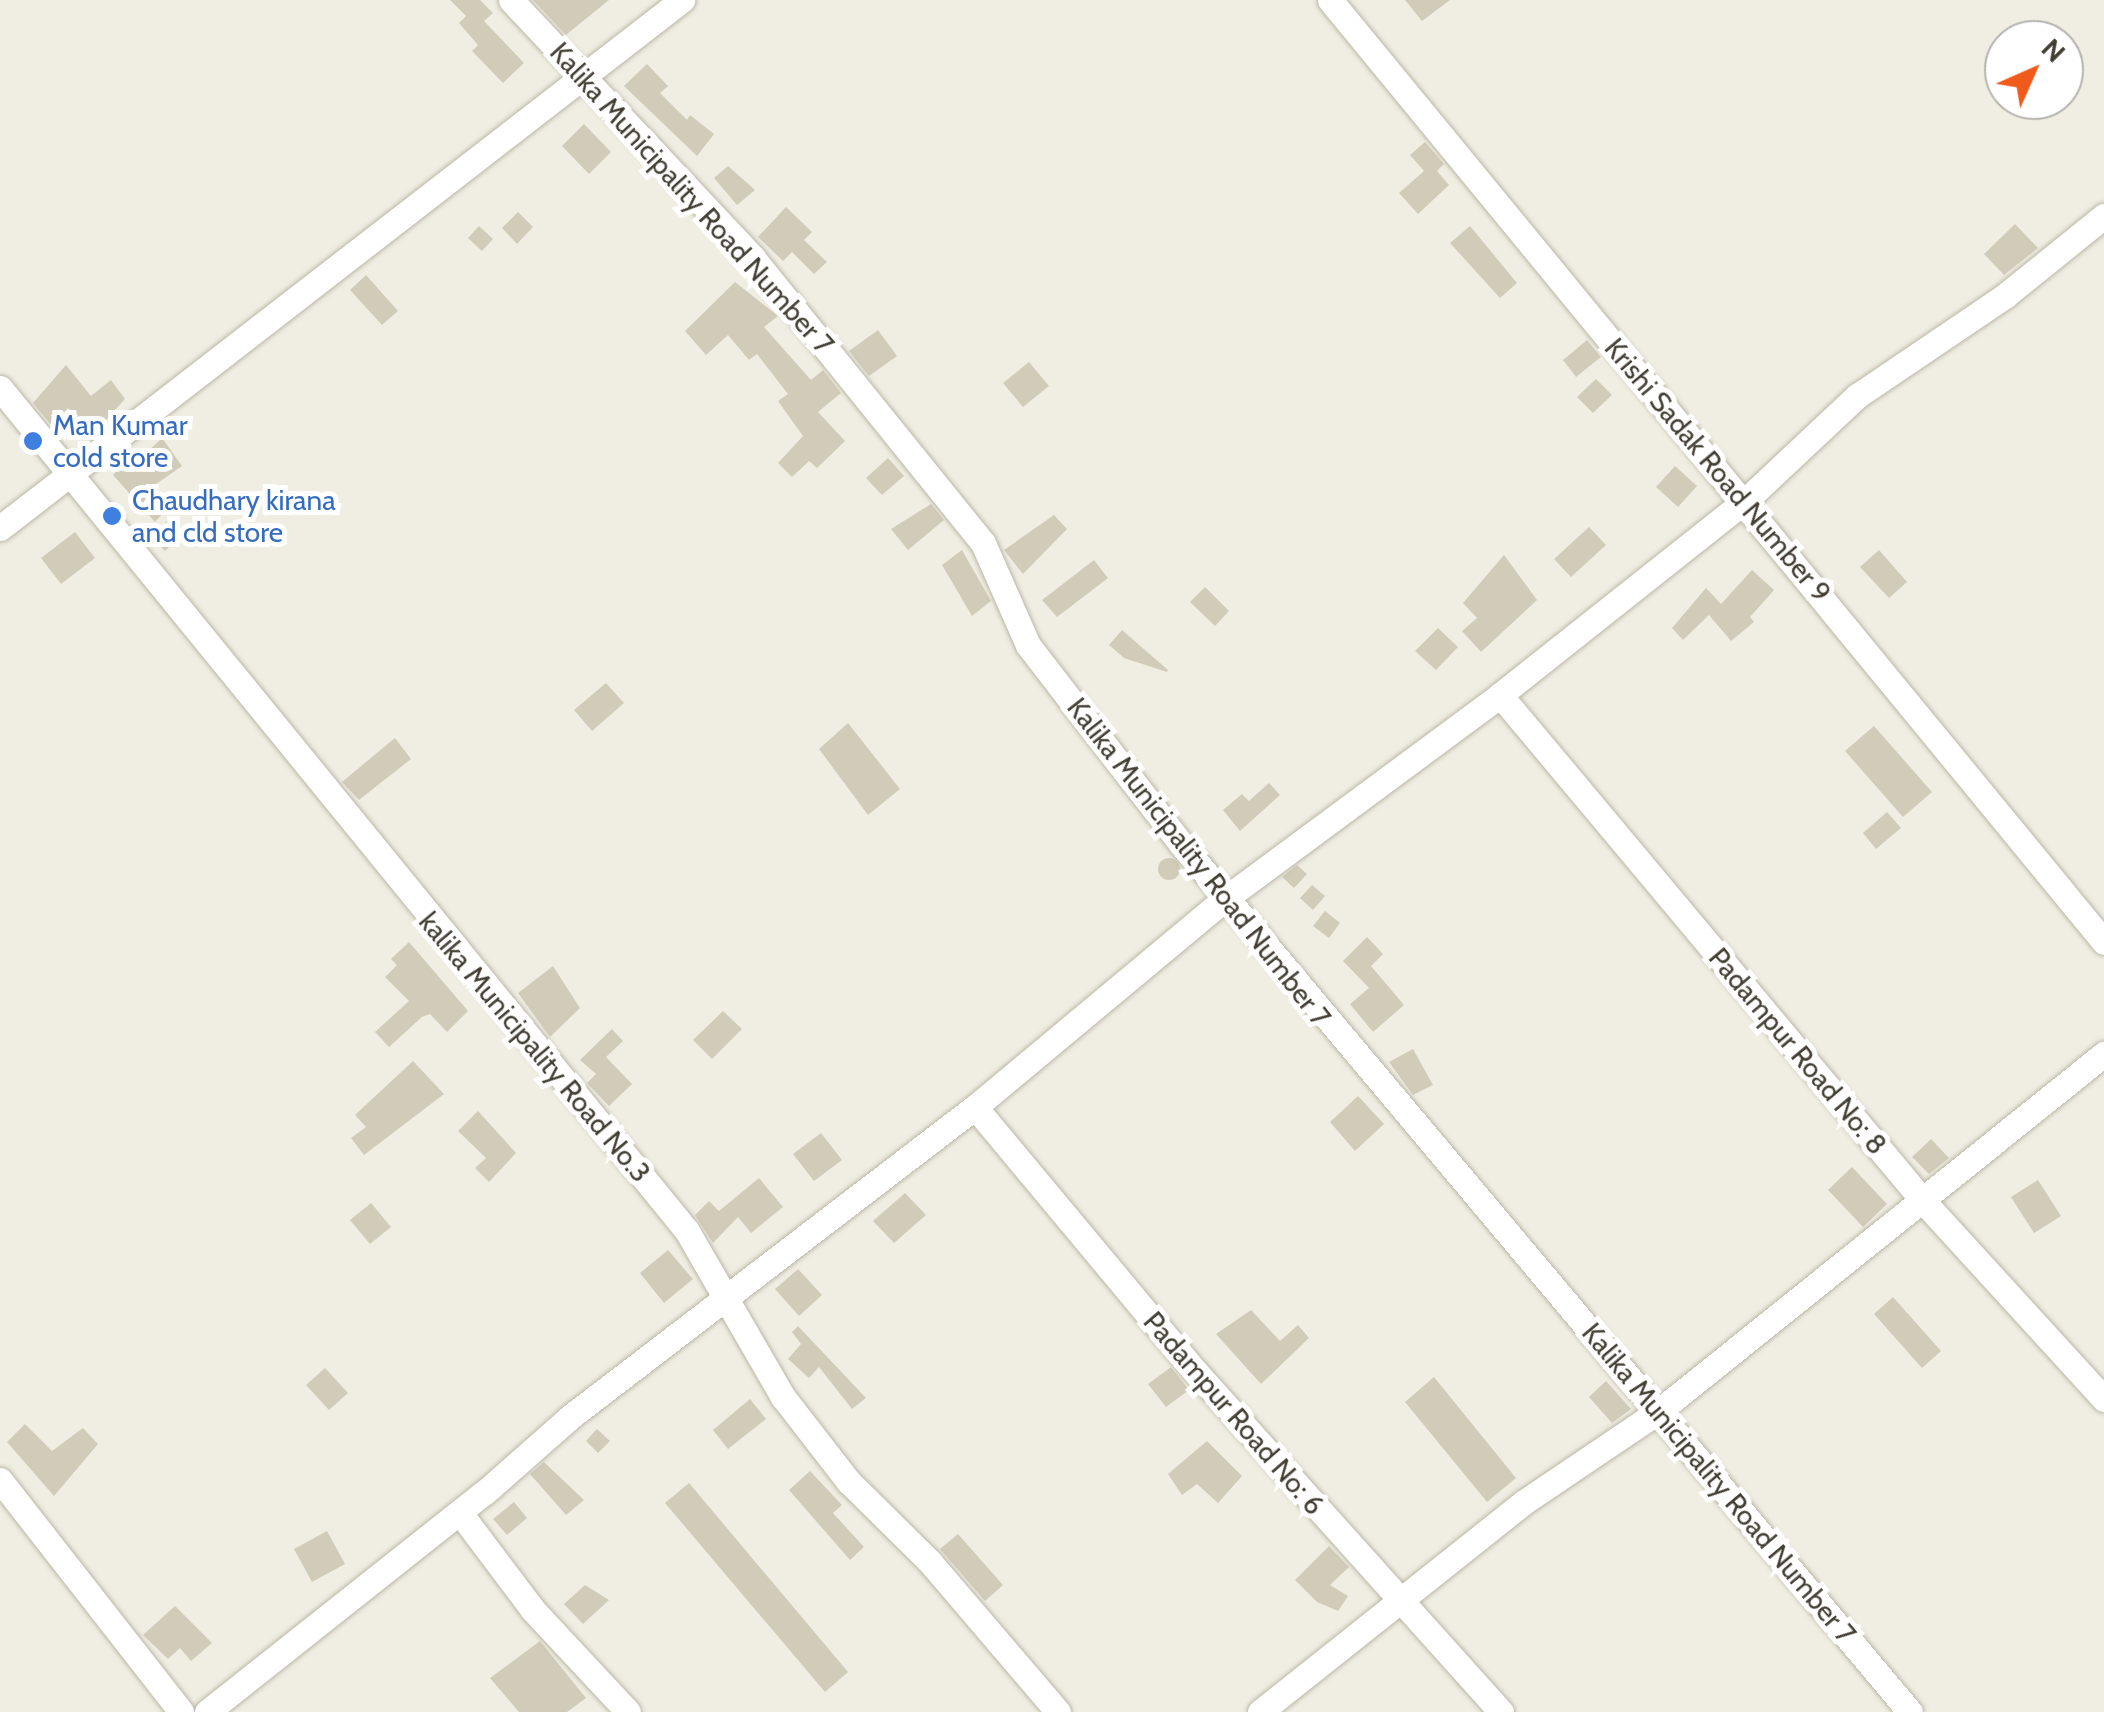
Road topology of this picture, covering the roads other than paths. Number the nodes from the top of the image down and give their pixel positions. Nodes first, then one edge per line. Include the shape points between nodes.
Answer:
1 (511, 0) edge
2 (682, 0) edge
3 (1330, 0) edge
4 (587, 76) junction
5 (2104, 216) edge
6 (0, 388) edge
7 (70, 474) junction
8 (1746, 501) junction
9 (0, 528) edge
10 (1500, 696) junction
11 (1226, 898) junction
12 (2104, 942) edge
13 (2104, 1054) edge
14 (975, 1107) junction
15 (1924, 1202) junction
16 (724, 1297) junction
17 (2104, 1399) edge
18 (1659, 1411) junction
19 (0, 1480) edge
20 (460, 1513) junction
21 (1404, 1598) junction
22 (182, 1712) edge
23 (207, 1712) edge
24 (628, 1712) edge
25 (1058, 1712) edge
26 (1260, 1712) edge
27 (1500, 1712) edge
28 (1910, 1712) edge

1 - 4 street, Kalika Municipality Road Number 7
2 - 4 street
3 - 8 street, Krishi Sadak Road Number 9
4 - 7 street
4 - 11 street, Kalika Municipality Road Number 7 via 752,258 984,544 1028,645
5 - 8 street via 2006,295 1856,396
6 - 7 street, kalika Municipality Road No.3
7 - 9 street
7 - 16 street, kalika Municipality Road No.3 via 686,1231
8 - 10 street
8 - 12 street, Krishi Sadak Road Number 9
10 - 11 street
10 - 15 street, Padampur Road No: 8
11 - 14 street
11 - 18 street, Kalika Municipality Road Number 7
13 - 15 street
14 - 16 street
14 - 21 street, Padampur Road No: 6 via 1220,1399
15 - 17 street, Padampur Road No: 8
15 - 18 street
16 - 20 street
16 - 25 street, kalika Municipality Road No.3 via 783,1397 849,1482 930,1562
18 - 21 street via 1524,1502
18 - 28 street, Kalika Municipality Road Number 7
19 - 22 street
20 - 23 street
20 - 24 street via 533,1610
21 - 26 street
21 - 27 street, Padampur Road No: 6

